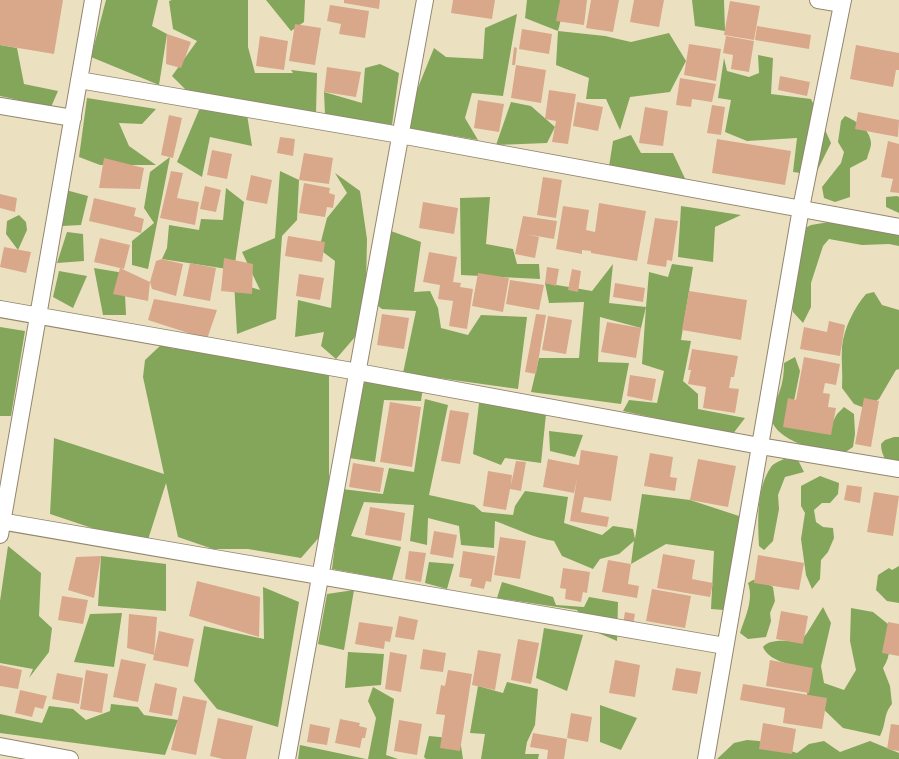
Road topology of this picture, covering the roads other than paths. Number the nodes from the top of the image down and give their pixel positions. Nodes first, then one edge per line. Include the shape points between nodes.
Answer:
1 (93, 0) edge
2 (425, 0) edge
3 (818, 0) edge
4 (842, 2) edge
5 (79, 80) junction
6 (0, 106) edge
7 (73, 118) junction
8 (400, 135) junction
9 (801, 208) junction
10 (899, 227) edge
11 (0, 309) edge
12 (38, 316) junction
13 (358, 372) junction
14 (760, 446) junction
15 (899, 468) edge
16 (1, 526) edge
17 (320, 576) junction
18 (725, 646) junction
19 (0, 746) edge
20 (70, 759) edge
21 (287, 759) edge
22 (706, 759) edge

1 - 5 street
2 - 8 street
3 - 4 street
4 - 9 street
5 - 7 street
5 - 8 street
6 - 7 street
7 - 12 street
8 - 9 street
8 - 13 street
9 - 10 street
9 - 14 street
11 - 12 street
12 - 13 street
12 - 16 street
13 - 14 street
13 - 17 street
14 - 15 street
14 - 18 street
16 - 17 street
17 - 18 street
17 - 21 street
18 - 22 street
19 - 20 street

